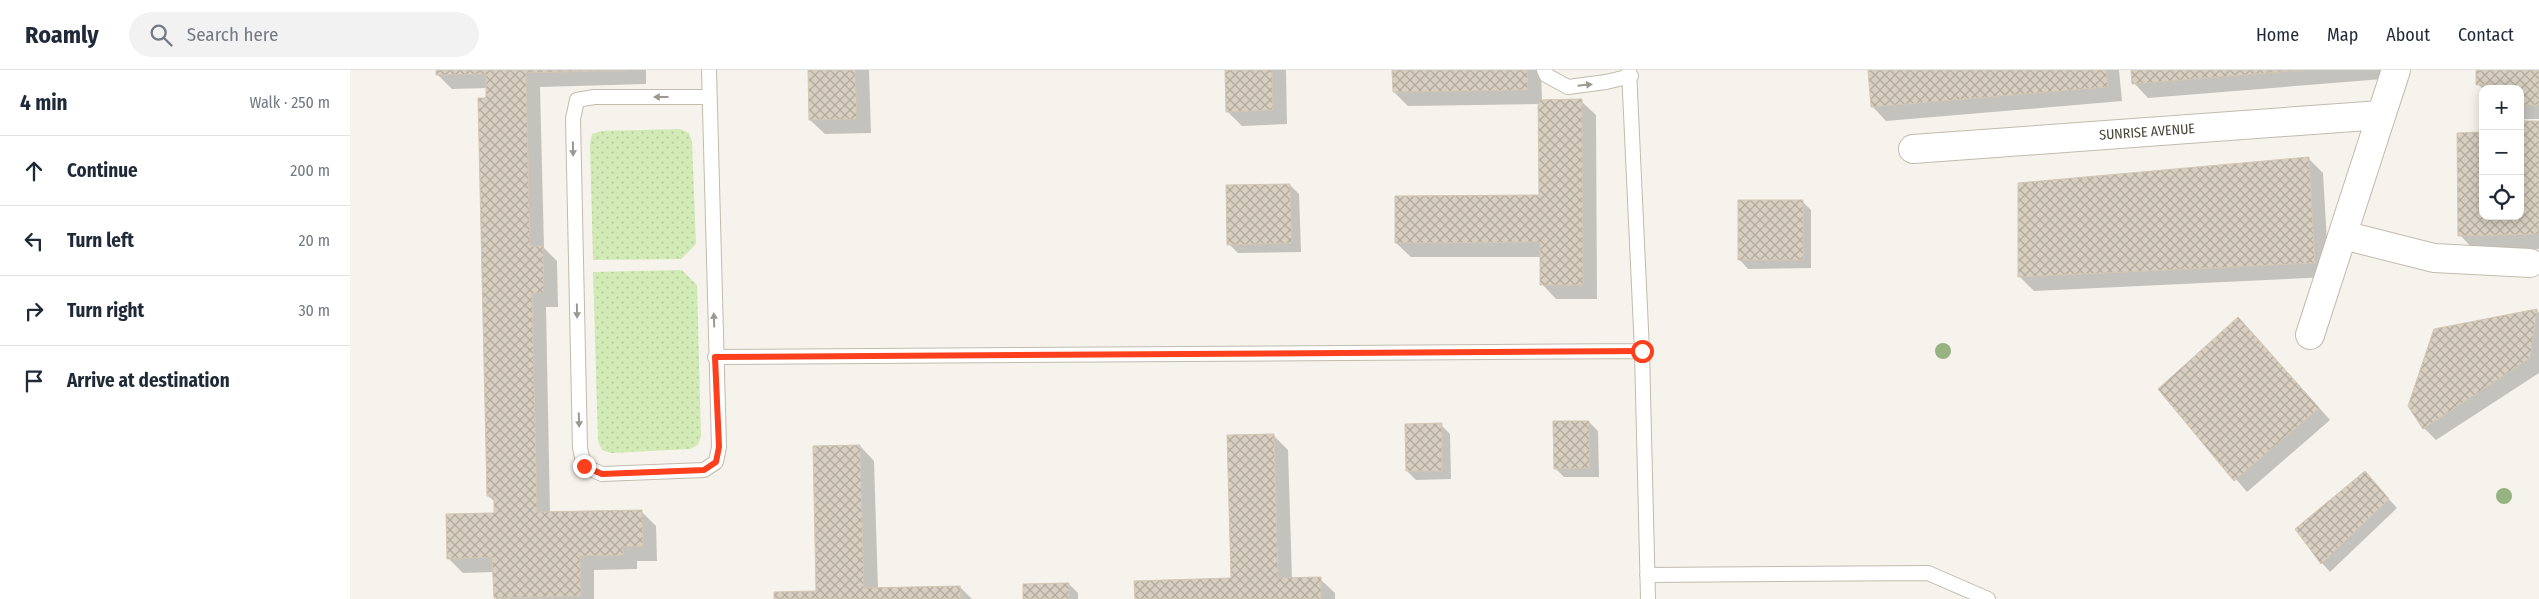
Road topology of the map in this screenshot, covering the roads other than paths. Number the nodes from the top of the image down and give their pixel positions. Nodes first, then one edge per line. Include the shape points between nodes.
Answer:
1 (709, 70) edge
2 (1544, 70) edge
3 (2396, 70) edge
4 (1630, 73) edge
5 (709, 97) junction
6 (2382, 115) junction
7 (1913, 149) dead end
8 (2343, 234) junction
9 (2530, 263) dead end
10 (2310, 335) dead end
11 (1642, 351) junction
12 (715, 357) junction
13 (1647, 575) junction
14 (1648, 599) edge
15 (1988, 599) edge

1 - 5 lane
2 -> 4 lane via 1546,75 1568,87 1606,82
3 - 6 street
4 - 11 lane
12 -> 5 lane
5 -> 12 lane via 594,97 577,100 573,119 580,448 584,466 602,474 704,470 716,462 719,447
6 - 7 street, SUNRISE AVENUE
6 - 8 street
8 - 9 street via 2434,258
8 - 10 street
11 - 12 lane
11 - 13 lane
13 - 14 lane
13 - 15 lane via 1928,573

